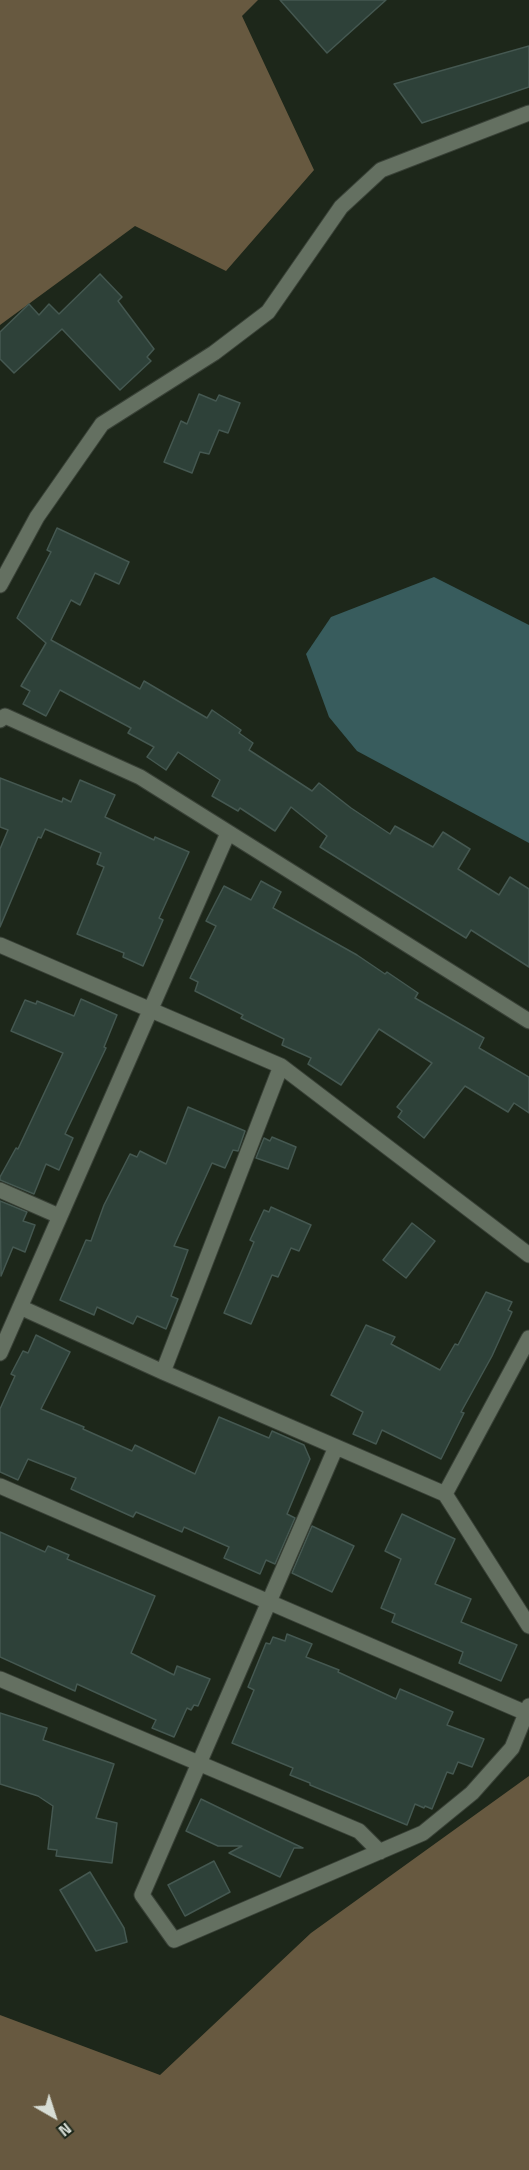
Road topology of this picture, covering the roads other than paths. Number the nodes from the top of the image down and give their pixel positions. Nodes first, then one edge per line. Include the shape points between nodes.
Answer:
1 (529, 113) edge
2 (0, 585) edge
3 (0, 720) edge
4 (228, 833) junction
5 (0, 945) edge
6 (150, 1009) junction
7 (529, 1021) edge
8 (281, 1066) junction
9 (0, 1190) edge
10 (59, 1216) junction
11 (529, 1255) edge
12 (20, 1307) junction
13 (529, 1338) edge
14 (0, 1353) edge
15 (163, 1372) junction
16 (336, 1447) junction
17 (0, 1486) edge
18 (445, 1494) junction
19 (269, 1602) junction
20 (529, 1626) edge
21 (0, 1679) edge
22 (528, 1710) edge
23 (199, 1763) junction
24 (380, 1852) junction

1 - 2 street via 381,170 341,207 268,312 214,353 102,424 37,516
3 - 4 street via 5,716 140,777
4 - 6 street
4 - 7 street
5 - 6 street
6 - 8 street
6 - 10 street
8 - 11 street
8 - 15 street
9 - 10 street
10 - 12 street
12 - 14 street
12 - 15 street
13 - 18 street
15 - 16 street
16 - 18 street
16 - 19 street
17 - 19 street
18 - 20 street
19 - 22 street
19 - 23 street
21 - 23 street
22 - 24 street via 512,1748 472,1793 423,1833
23 - 24 street via 359,1831
23 - 24 street via 142,1895 174,1940

